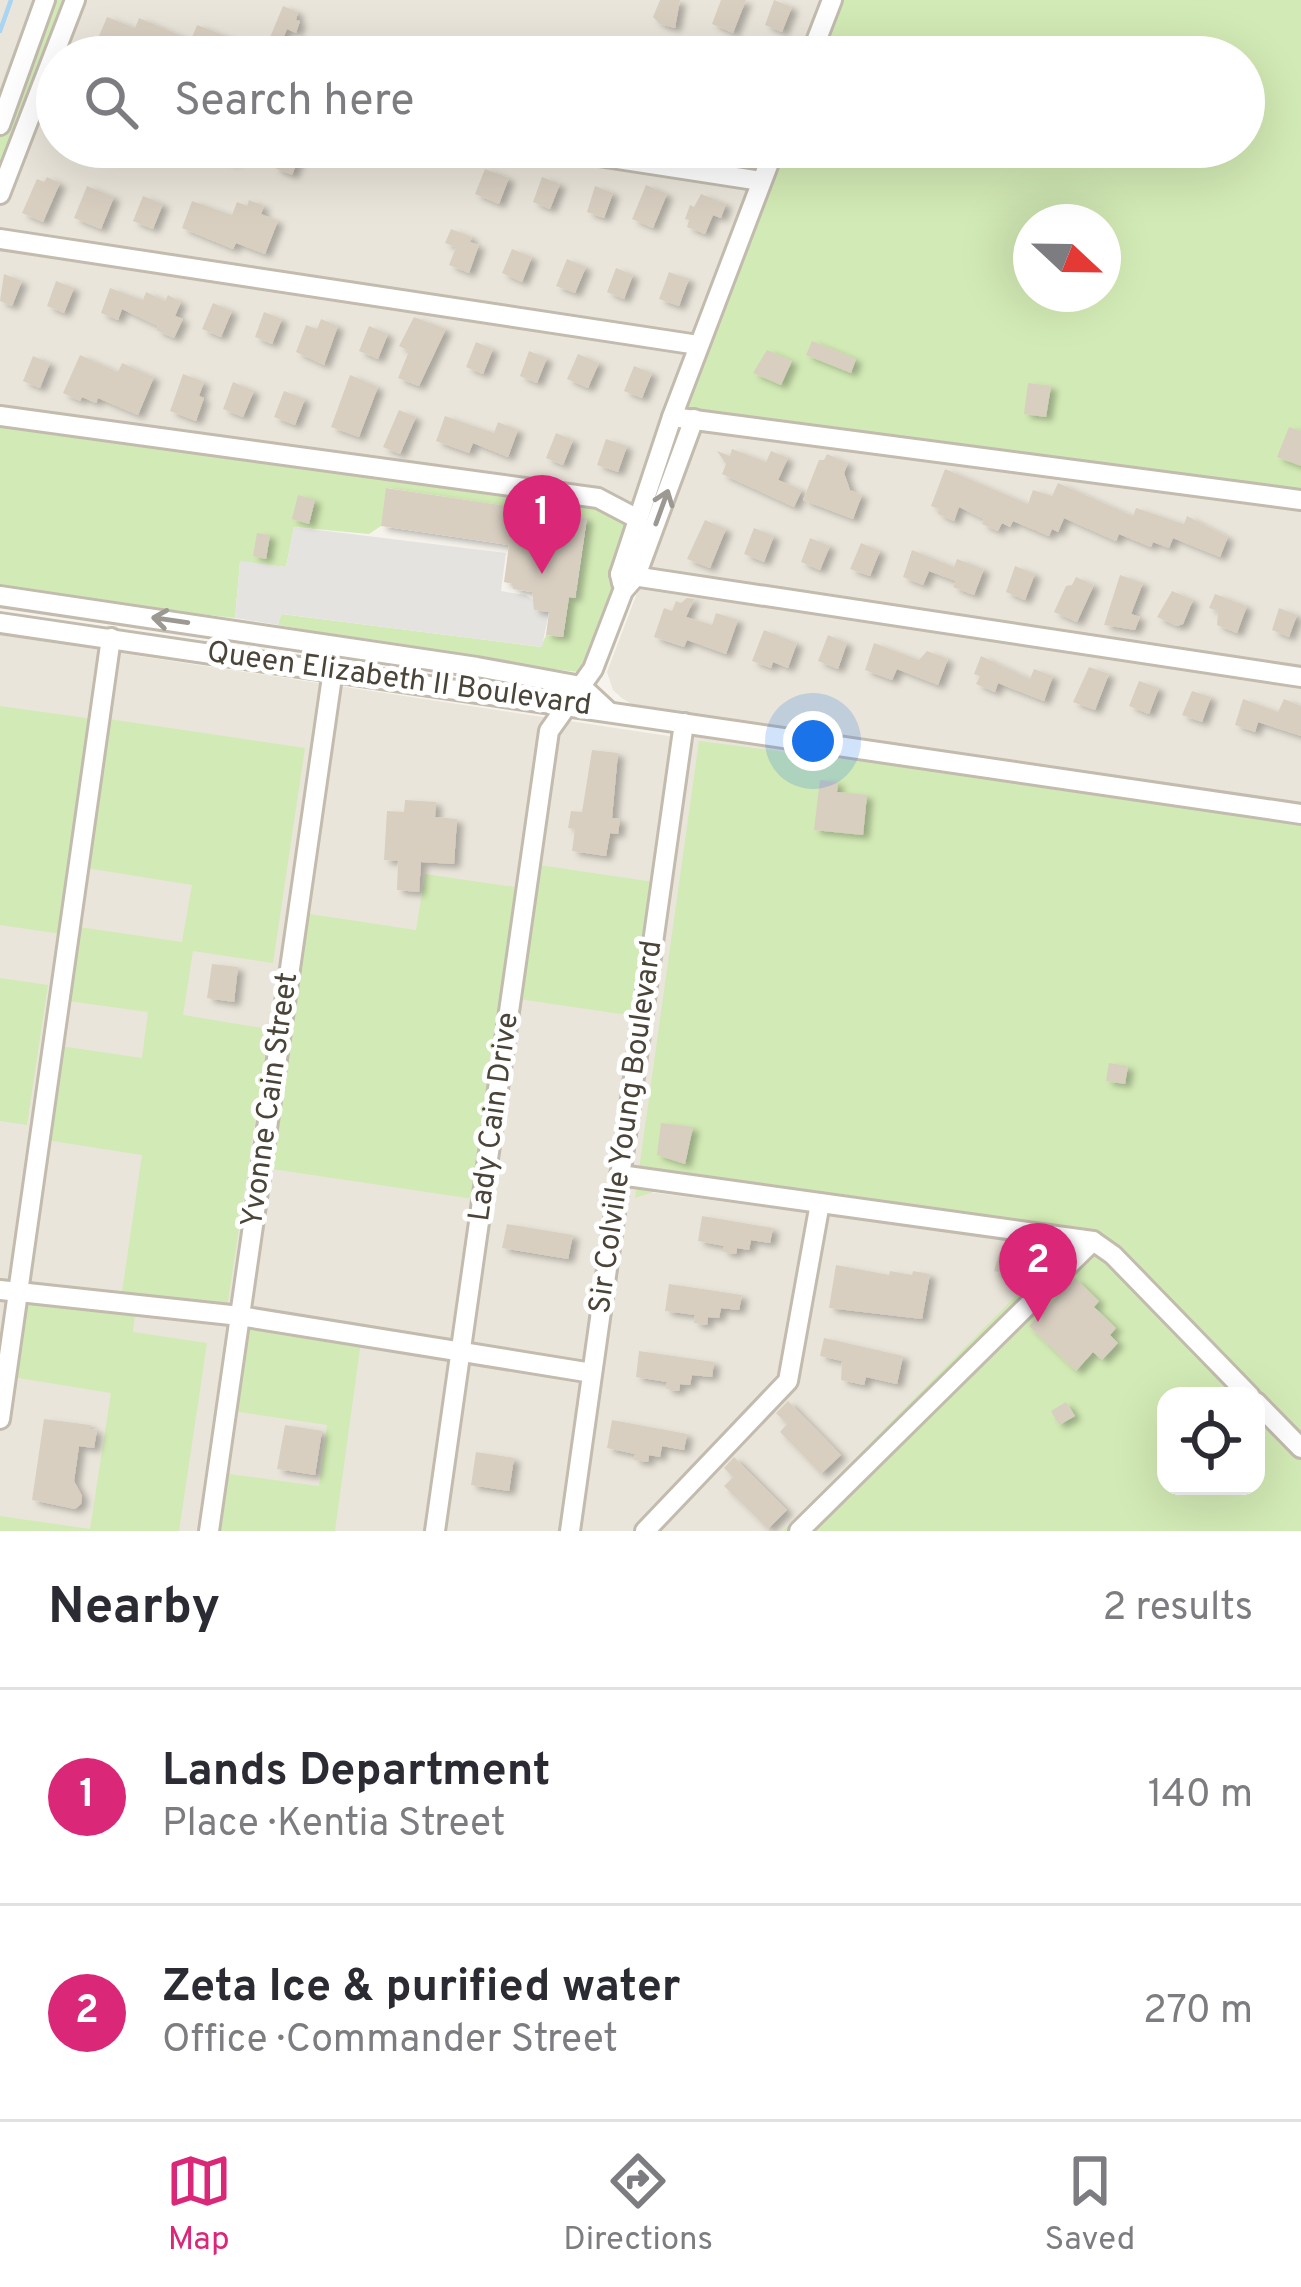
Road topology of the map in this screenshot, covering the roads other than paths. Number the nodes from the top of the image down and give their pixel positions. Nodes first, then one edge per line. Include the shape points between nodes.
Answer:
1 (45, 0) edge
2 (75, 0) edge
3 (832, 0) edge
4 (63, 36) edge
5 (818, 36) edge
6 (21, 66) junction
7 (36, 68) edge
8 (36, 109) edge
9 (0, 125) edge
10 (673, 168) edge
11 (767, 168) edge
12 (761, 182) junction
13 (0, 194) edge
14 (0, 238) edge
15 (698, 345) junction
16 (0, 416) edge
17 (672, 417) junction
18 (694, 419) junction
19 (1301, 500) edge
20 (638, 519) junction
21 (626, 580) junction
22 (0, 596) edge
23 (0, 623) edge
24 (248, 631) junction
25 (111, 638) junction
26 (243, 657) junction
27 (477, 667) junction
28 (333, 670) junction
29 (1301, 677) edge
30 (580, 686) junction
31 (472, 693) junction
32 (563, 707) junction
33 (608, 711) junction
34 (684, 723) junction
35 (1301, 814) edge
36 (620, 1175) junction
37 (820, 1203) junction
38 (1093, 1241) junction
39 (9, 1292) edge
40 (240, 1316) junction
41 (462, 1352) junction
42 (592, 1373) junction
43 (1241, 1387) edge
44 (1265, 1411) edge
45 (0, 1419) edge
46 (1301, 1448) edge
47 (208, 1531) edge
48 (435, 1531) edge
49 (570, 1531) edge
50 (645, 1531) edge
51 (799, 1531) edge

1 - 6 street
2 - 4 street
3 - 5 street
6 - 7 street
6 - 9 street
8 - 13 street
10 - 12 street
11 - 12 street
12 - 15 street
14 - 15 street
15 - 17 street
16 - 20 street via 598,499
17 - 18 street
17 - 20 street
18 - 19 street
21 -> 18 street
20 - 21 street
21 - 29 street
21 - 30 street
24 -> 22 street, Queen Elizabeth II Boulevard
23 - 25 street, Queen Elizabeth II Boulevard
24 - 26 street
24 - 27 street, Queen Elizabeth II Boulevard
25 - 26 street, Queen Elizabeth II Boulevard
25 - 39 street
26 - 28 street, Queen Elizabeth II Boulevard
27 - 30 street, Queen Elizabeth II Boulevard
27 - 31 street
28 - 31 street, Queen Elizabeth II Boulevard
28 - 40 street, Yvonne Cain Street
30 - 32 street
30 - 33 street, Queen Elizabeth II Boulevard
31 - 32 street, Queen Elizabeth II Boulevard
32 - 33 street, Queen Elizabeth II Boulevard
32 - 41 street, Lady Cain Drive via 549,731
33 - 34 street
34 - 35 street
34 - 36 street, Sir Colville Young Boulevard
36 - 37 street
36 - 42 street, Sir Colville Young Boulevard
37 - 38 street
37 - 50 street via 788,1381
38 - 43 street
38 - 51 street
39 - 40 street
39 - 45 street
40 - 41 street
40 - 47 street, Yvonne Cain Street
41 - 42 street
41 - 48 street, Lady Cain Drive
42 - 49 street, Sir Colville Young Boulevard
44 - 46 street

